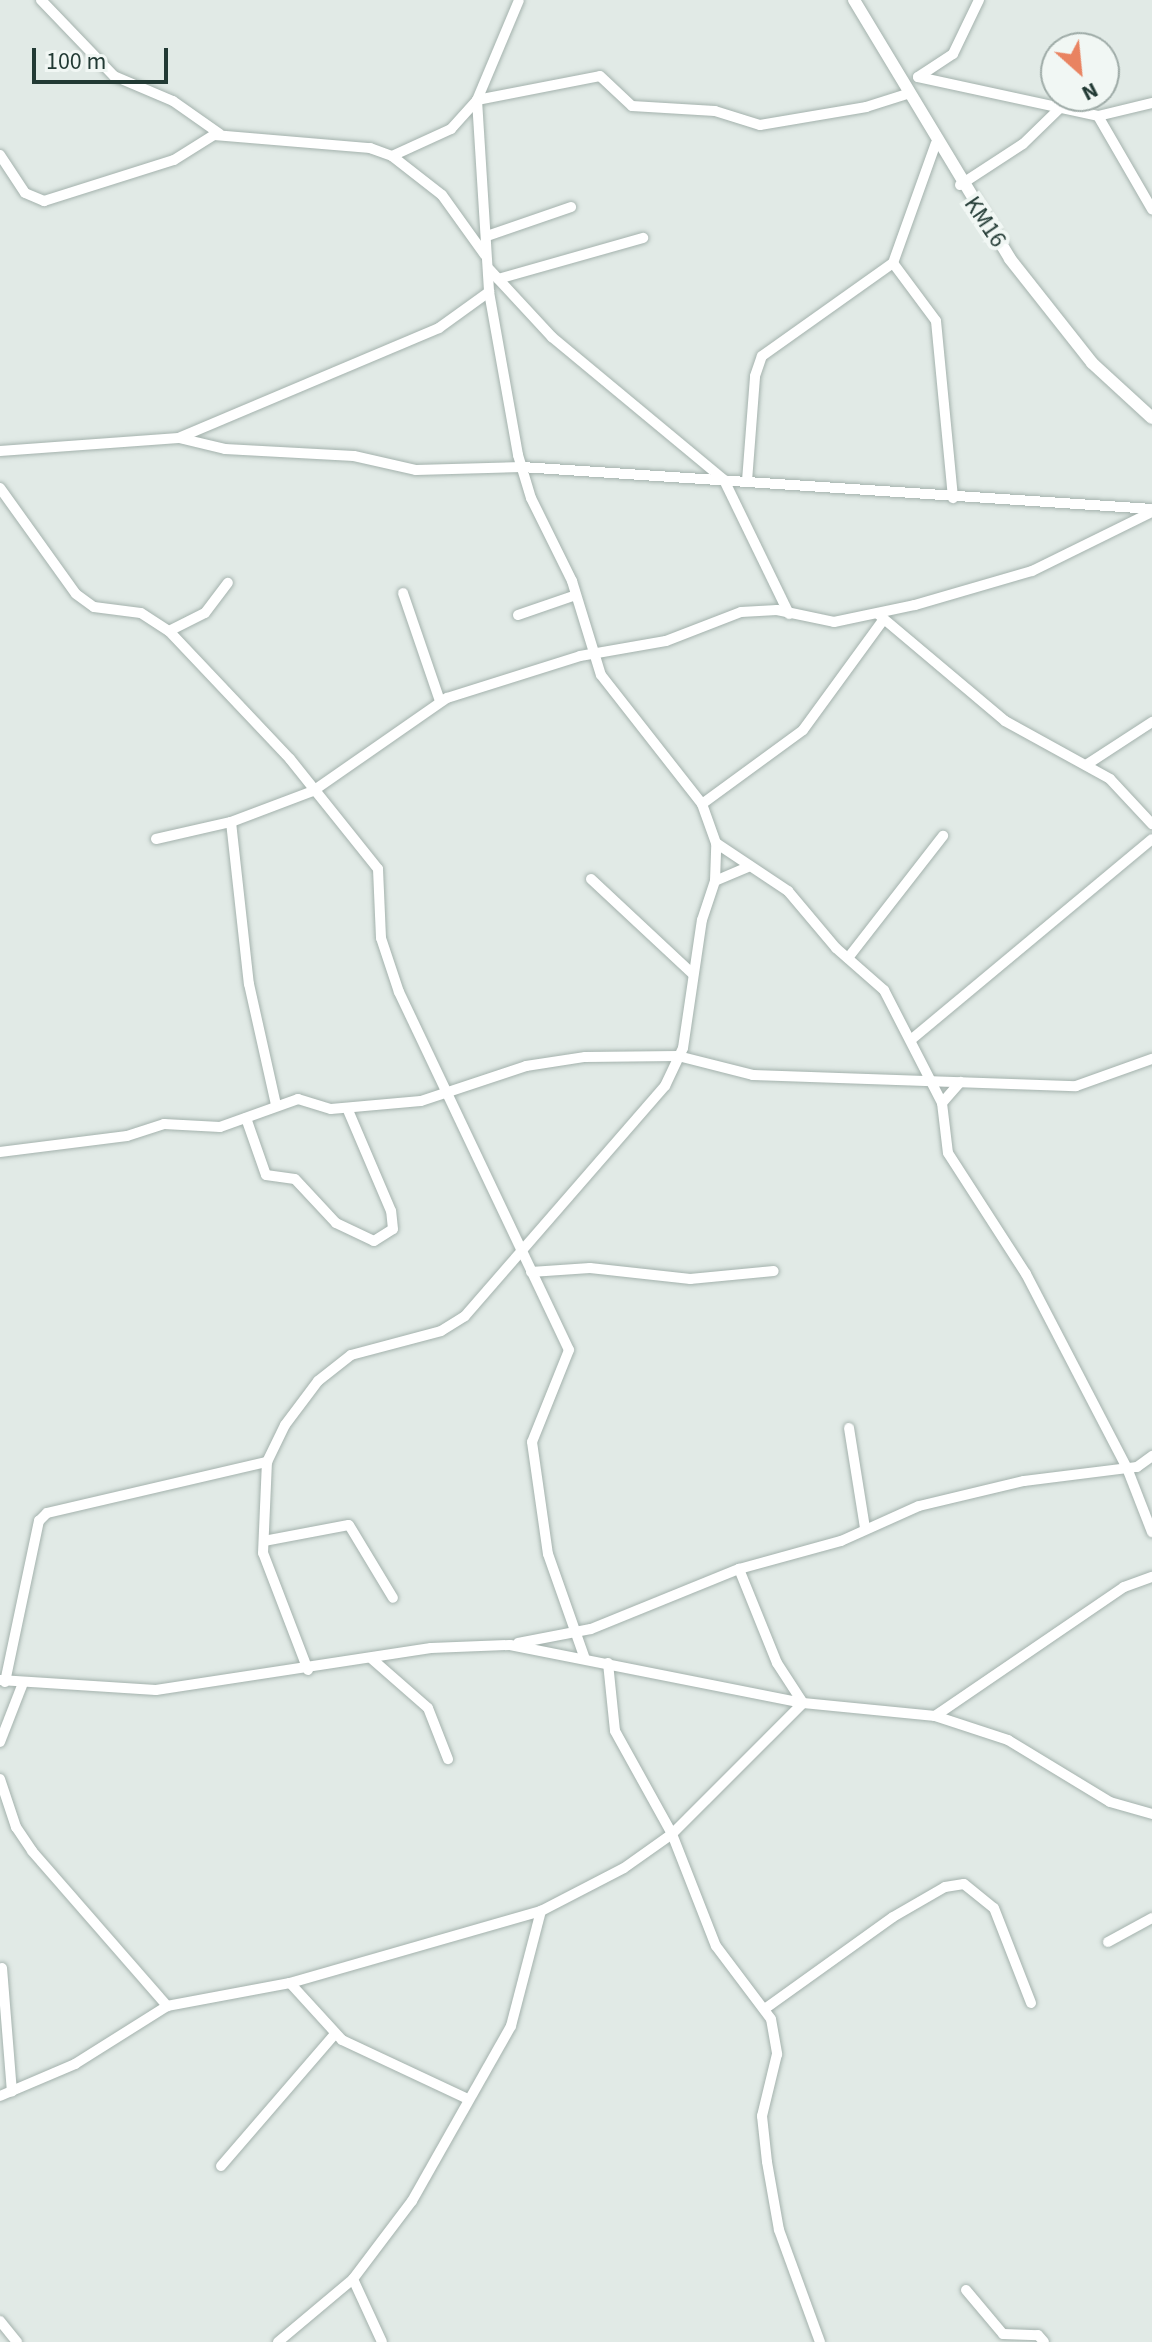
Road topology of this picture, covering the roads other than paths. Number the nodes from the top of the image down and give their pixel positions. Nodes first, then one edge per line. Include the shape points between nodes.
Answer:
1 (41, 0) edge
2 (519, 0) edge
3 (854, 0) edge
4 (979, 0) edge
5 (918, 77) junction
6 (904, 88) junction
7 (477, 100) junction
8 (1152, 103) edge
9 (1040, 104) edge
10 (1056, 112) edge
11 (1079, 112) edge
12 (1098, 116) junction
13 (220, 134) junction
14 (936, 143) junction
15 (0, 155) edge
16 (392, 156) junction
17 (960, 185) junction
18 (571, 207) dead end
19 (1152, 209) edge
20 (487, 236) junction
21 (643, 238) dead end
22 (487, 263) junction
23 (893, 263) junction
24 (498, 279) junction
25 (489, 292) junction
26 (1152, 418) edge
27 (179, 438) junction
28 (0, 451) edge
29 (522, 467) junction
30 (724, 480) junction
31 (747, 481) junction
32 (0, 488) edge
33 (953, 498) junction
34 (1152, 511) edge
35 (228, 583) dead end
36 (403, 593) dead end
37 (576, 595) junction
38 (789, 614) junction
39 (518, 615) dead end
40 (881, 616) junction
41 (169, 631) junction
42 (593, 658) junction
43 (440, 701) junction
44 (1152, 722) edge
45 (1086, 765) junction
46 (313, 791) junction
47 (702, 804) junction
48 (231, 822) junction
49 (1152, 823) edge
50 (943, 836) dead end
51 (156, 839) dead end
52 (1151, 839) edge
53 (716, 843) junction
54 (750, 866) junction
55 (591, 879) dead end
56 (715, 881) junction
57 (848, 958) junction
58 (693, 974) junction
59 (912, 1039) junction
60 (678, 1056) junction
61 (1152, 1059) edge
62 (929, 1082) junction
63 (960, 1082) junction
64 (446, 1092) junction
65 (942, 1103) junction
66 (276, 1105) junction
67 (347, 1108) junction
68 (246, 1118) junction
69 (0, 1152) edge
70 (520, 1245) junction
71 (774, 1271) dead end
72 (531, 1272) junction
73 (849, 1428) dead end
74 (1152, 1456) edge
75 (267, 1462) junction
76 (1127, 1468) junction
77 (865, 1528) junction
78 (1152, 1532) edge
79 (264, 1541) junction
80 (739, 1569) junction
81 (1152, 1577) edge
82 (393, 1598) dead end
83 (577, 1632) junction
84 (510, 1645) junction
85 (372, 1659) junction
86 (585, 1659) junction
87 (608, 1663) junction
88 (308, 1670) junction
89 (3, 1681) edge
90 (23, 1683) junction
91 (803, 1703) junction
92 (935, 1716) junction
93 (0, 1742) edge
94 (448, 1759) dead end
95 (0, 1779) edge
96 (1152, 1814) edge
97 (672, 1834) junction
98 (541, 1911) junction
99 (1152, 1918) edge
100 (1108, 1942) dead end
101 (2, 1968) edge
102 (290, 1983) junction
103 (1031, 2003) dead end
104 (167, 2006) junction
105 (766, 2008) junction
106 (335, 2034) junction
107 (12, 2092) junction
108 (0, 2096) edge
109 (468, 2099) junction
110 (221, 2166) dead end
111 (353, 2279) junction
112 (966, 2290) dead end
113 (0, 2321) edge
114 (17, 2342) edge
115 (278, 2342) edge
116 (382, 2342) edge
117 (820, 2342) edge
118 (1044, 2342) edge

1 - 13 street via 110,73 173,101
2 - 7 street
3 - 6 street, KM16
4 - 5 street via 953,54
5 - 6 street
5 - 9 street
6 - 7 street via 866,107 760,125 715,111 632,106 600,76
6 - 14 street, KM16
7 - 16 street via 451,129
7 - 20 street
8 - 12 street
10 - 17 street via 1023,144
11 - 12 street
12 - 19 street
13 - 15 street via 174,160 44,201 25,193
13 - 16 street via 283,145 370,148
14 - 17 street, KM16
14 - 23 street
16 - 22 street via 442,195
17 - 26 street, KM16 via 1059,324
18 - 20 street
20 - 22 street
21 - 24 street
22 - 24 street
22 - 25 street
23 - 31 street via 762,356 755,376
23 - 33 street via 936,321
24 - 30 street via 552,337
25 - 27 street via 439,328
25 - 29 street
27 - 28 street
27 - 29 street via 225,449 354,456 416,470
29 - 30 street
29 - 37 street
30 - 31 street
30 - 38 street
31 - 33 street
32 - 41 street via 86,603 141,613
33 - 34 street
34 - 40 street via 1021,575
35 - 41 street via 205,613
36 - 43 street
37 - 39 street
37 - 42 street
38 - 40 street via 834,622
38 - 42 street via 741,612 678,637
40 - 45 street via 1005,721
40 - 47 street via 803,730
41 - 46 street via 241,703
42 - 43 street via 580,656
42 - 47 street via 618,704
43 - 46 street
44 - 45 street
45 - 49 street via 1124,790
46 - 48 street
46 - 64 street via 378,869 381,938 399,992
47 - 53 street
48 - 51 street
48 - 66 street via 249,984
49 - 52 street
50 - 57 street
52 - 59 street
53 - 54 street
53 - 56 street
54 - 56 street
54 - 57 street via 788,891
55 - 58 street
56 - 58 street
57 - 59 street via 884,990
58 - 60 street
59 - 62 street
60 - 62 street via 753,1075
60 - 64 street via 553,1061
60 - 70 street via 665,1086
61 - 63 street via 1076,1086
62 - 63 street
62 - 65 street
63 - 65 street
64 - 67 street
64 - 70 street
65 - 76 street via 948,1153 1026,1274
66 - 67 street via 298,1099
66 - 68 street
67 - 68 street via 391,1211 393,1229 374,1241 336,1223 295,1179 266,1175
68 - 69 street via 208,1129 164,1124 127,1136
70 - 72 street
70 - 75 street via 454,1325 365,1347 332,1368 291,1415
71 - 72 street via 690,1279 590,1268
72 - 83 street via 569,1350 532,1442 548,1554
73 - 77 street
74 - 76 street
75 - 79 street
75 - 89 street via 47,1513 39,1521
76 - 77 street via 1024,1481 919,1506
76 - 78 street
77 - 80 street via 841,1541
79 - 82 street via 349,1525
79 - 88 street via 265,1563
80 - 83 street via 673,1601
80 - 91 street via 777,1663
81 - 92 street via 1124,1587
83 - 84 street
83 - 86 street
84 - 85 street via 431,1648
84 - 86 street
85 - 88 street
85 - 94 street via 428,1708
86 - 87 street
87 - 91 street
87 - 97 street via 615,1731
88 - 90 street via 156,1690
89 - 90 street
90 - 93 street
91 - 92 street
91 - 97 street
92 - 96 street via 1008,1740 1110,1802
95 - 104 street via 16,1827 32,1851
97 - 98 street via 624,1868
97 - 105 street via 720,1955
98 - 102 street
98 - 109 street via 511,2026
99 - 100 street
101 - 107 street
102 - 104 street
102 - 106 street
103 - 105 street via 994,1908 964,1884 945,1887 893,1917
104 - 107 street via 126,2036
105 - 117 street via 777,2054 762,2116 773,2200
106 - 109 street
106 - 110 street
107 - 108 street
109 - 111 street via 412,2201
111 - 115 street
111 - 116 street
112 - 118 street via 1003,2334 1038,2335
113 - 114 street

